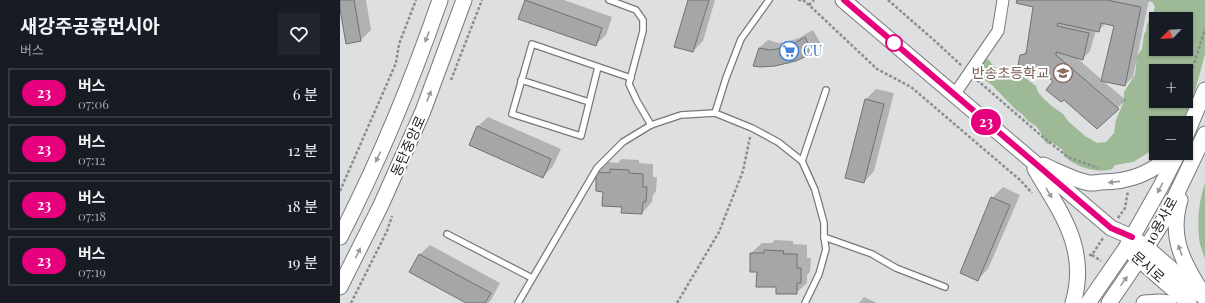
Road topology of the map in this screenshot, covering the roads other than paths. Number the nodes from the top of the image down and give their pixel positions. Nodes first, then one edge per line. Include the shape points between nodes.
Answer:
1 (440, 0) edge
2 (464, 0) edge
3 (610, 0) edge
4 (769, 0) edge
5 (844, 0) edge
6 (1003, 0) edge
7 (598, 67) junction
8 (631, 78) junction
9 (521, 80) junction
10 (826, 90) dead end
11 (1205, 90) edge
12 (954, 95) junction
13 (589, 102) junction
14 (716, 113) junction
15 (1193, 118) edge
16 (651, 125) junction
17 (1205, 134) edge
18 (802, 160) junction
19 (1030, 160) junction
20 (1166, 160) edge
21 (1174, 160) edge
22 (1188, 170) junction
23 (447, 234) dead end
24 (824, 236) junction
25 (340, 237) edge
26 (1129, 243) junction
27 (1143, 253) junction
28 (532, 278) junction
29 (340, 287) edge
30 (945, 287) dead end
31 (1205, 298) edge
32 (518, 303) edge
33 (805, 303) edge
34 (1073, 303) edge
35 (1088, 303) edge
36 (1109, 303) edge
37 (1144, 303) edge
38 (1169, 303) edge
39 (1189, 303) edge

1 -> 25 street, 동탄중앙로 via 385,143
29 -> 2 street, 동탄중앙로 via 381,206 423,111
3 - 8 lane via 636,10 644,20
4 - 14 lane via 741,39
5 - 12 street, 문시로
6 - 12 street via 998,31
7 - 8 lane
7 - 9 lane via 532,44
7 - 13 lane
8 - 16 lane via 629,84
9 - 13 lane
9 - 13 lane via 512,114 581,136
10 - 18 lane
11 - 15 street
12 - 19 street, 문시로
14 - 16 lane via 681,115
14 - 18 lane via 778,142
16 - 28 lane via 624,142 597,168
17 - 22 street, 10용사로
18 - 24 lane via 815,190 824,223
20 -> 19 street via 1138,177 1089,183
19 - 26 street, 문시로
19 -> 34 street via 1064,218 1074,242 1077,278
21 -> 26 street, 10용사로
22 - 27 street, 10용사로 via 1165,218
31 -> 22 street via 1188,270 1178,248 1175,232 1176,211
23 - 28 lane
24 - 30 lane via 872,254 896,268
24 - 33 lane via 826,249 819,274
26 - 27 street, 문시로
26 - 35 street, 10용사로
27 - 31 street, 문시로
36 -> 27 street, 10용사로
27 - 39 street, 문시로
28 - 32 lane
37 - 38 street

